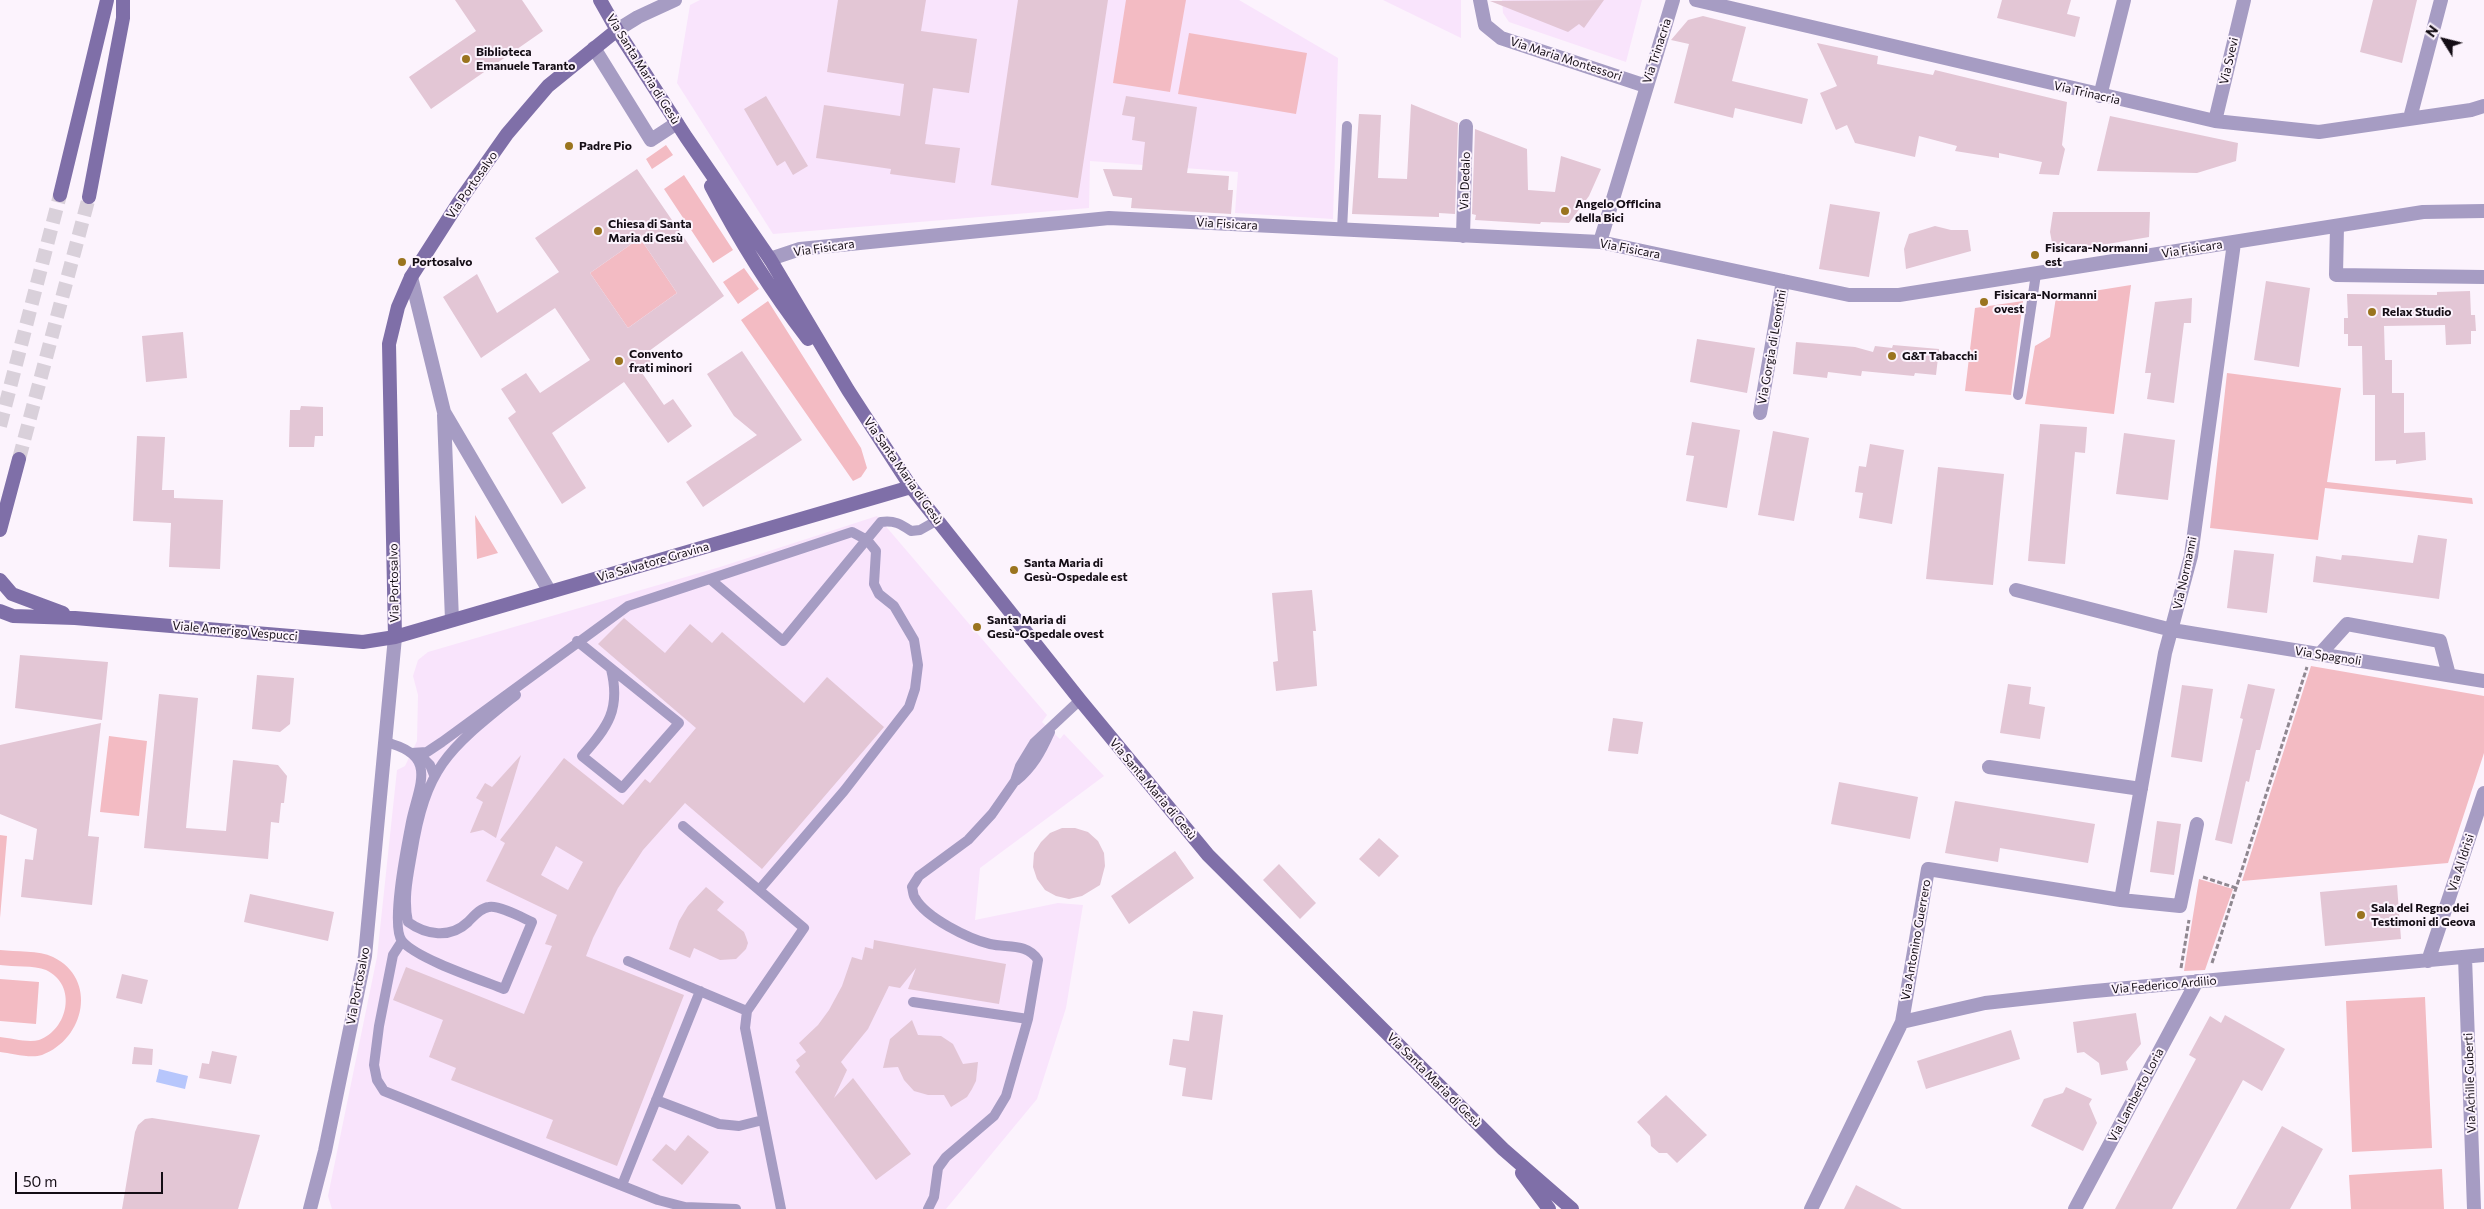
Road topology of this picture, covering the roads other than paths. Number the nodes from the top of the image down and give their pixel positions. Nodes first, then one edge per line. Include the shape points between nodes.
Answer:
1 (107, 0) edge
2 (123, 0) edge
3 (600, 0) edge
4 (675, 0) edge
5 (1480, 0) edge
6 (1673, 0) edge
7 (1696, 0) edge
8 (2124, 0) edge
9 (2244, 0) edge
10 (2440, 0) edge
11 (617, 30) junction
12 (594, 48) junction
13 (1646, 86) junction
14 (2100, 96) junction
15 (2484, 106) edge
16 (2410, 118) junction
17 (2215, 121) junction
18 (677, 123) junction
19 (1347, 126) dead end
20 (1466, 126) dead end
21 (686, 137) junction
22 (60, 195) tunnel mouth
23 (89, 197) tunnel mouth
24 (2484, 211) edge
25 (2337, 226) junction
26 (1342, 230) junction
27 (1463, 236) junction
28 (1600, 242) junction
29 (2234, 243) junction
30 (770, 259) junction
31 (2036, 274) junction
32 (411, 277) junction
33 (2484, 277) edge
34 (1783, 281) junction
35 (848, 390) junction
36 (2018, 395) dead end
37 (444, 412) junction
38 (1760, 413) dead end
39 (19, 459) tunnel mouth
40 (911, 487) junction
41 (936, 521) junction
42 (0, 530) edge
43 (867, 540) junction
44 (710, 579) junction
45 (0, 580) edge
46 (2016, 590) dead end
47 (550, 592) junction
48 (0, 611) edge
49 (75, 618) junction
50 (452, 620) junction
51 (2172, 630) junction
52 (395, 637) junction
53 (577, 641) junction
54 (2316, 654) junction
55 (611, 669) junction
56 (2449, 675) junction
57 (2484, 681) edge
58 (1080, 700) junction
59 (385, 742) junction
60 (415, 754) junction
61 (1989, 767) dead end
62 (434, 775) junction
63 (2141, 789) junction
64 (2484, 793) edge
65 (2197, 824) dead end
66 (684, 826) dead end
67 (759, 890) junction
68 (2121, 900) junction
69 (402, 941) junction
70 (2484, 955) edge
71 (2465, 957) junction
72 (628, 961) dead end
73 (2428, 961) junction
74 (2202, 981) junction
75 (700, 991) junction
76 (913, 1002) dead end
77 (747, 1011) junction
78 (1028, 1019) junction
79 (1902, 1022) junction
80 (656, 1100) junction
81 (764, 1120) junction
82 (1504, 1149) junction
83 (622, 1185) junction
84 (310, 1209) edge
85 (736, 1209) edge
86 (781, 1209) edge
87 (928, 1209) edge
88 (1549, 1209) edge
89 (1572, 1209) edge
90 (1811, 1209) edge
91 (2075, 1209) edge
92 (2474, 1209) edge

1 - 22 main road
2 - 23 main road via 123,18
3 - 11 main road, Via Santa Maria di Gesù
4 - 11 street
5 - 13 street, Via Maria Montessori via 1485,24 1501,38
6 - 13 street, Via Trinacria
7 - 14 street, Via Trinacria
8 - 14 street
9 - 17 street, Via Svevi
10 - 16 street
11 - 12 main road, Via Portosalvo
11 - 18 main road, Via Santa Maria di Gesù
12 - 18 street via 651,140
12 - 32 main road, Via Portosalvo via 548,86 507,134
13 - 28 street, Via Trinacria
14 - 17 street, Via Trinacria
15 - 16 street, Via Trinacria
16 - 17 street, Via Trinacria via 2319,132
18 - 21 main road, Via Santa Maria di Gesù
19 - 26 lane
20 - 27 street, Via Dedalo
21 - 30 main road
21 - 35 main road via 731,225 783,306
24 - 25 street, Via Fisicara via 2423,212
25 - 29 street, Via Fisicara
25 - 33 street via 2336,275
26 - 27 street, Via Fisicara
26 - 30 street, Via Fisicara via 1109,218 800,249
27 - 28 street, Via Fisicara
28 - 34 street, Via Fisicara
29 - 31 street, Via Fisicara
29 - 51 street, Via Normanni via 2191,556
30 - 35 main road
31 - 34 street, Via Fisicara via 1899,295 1849,295
31 - 36 lane
32 - 37 street
32 - 52 main road, Via Portosalvo via 398,308 390,344
34 - 38 street, Via Gorgia di Leontini
35 - 40 main road, Via Santa Maria di Gesù
37 - 47 street
37 - 50 street
39 - 42 main road
40 - 41 main road, Via Santa Maria di Gesù
40 - 47 main road, Via Salvatore Gravina
41 - 43 lane via 911,531 901,524 882,522
41 - 58 main road, Via Santa Maria di Gesù
43 - 44 lane via 852,532
43 - 44 lane via 784,641
43 - 67 lane via 876,551 874,584 879,594 894,606 914,640 918,665 915,689 909,707 896,727
44 - 53 lane via 628,606
45 - 49 main road via 12,594
46 - 51 street, Via Spagnoli
47 - 50 main road, Via Salvatore Gravina
48 - 49 main road via 13,616
49 - 52 main road, Viale Amerigo Vespucci via 363,642
50 - 52 main road, Via Salvatore Gravina
51 - 54 street, Via Spagnoli
51 - 63 street, Via Normanni
52 - 59 street, Via Portosalvo
53 - 55 lane
53 - 60 lane via 442,742
53 - 62 lane via 554,664 463,738
54 - 56 street, Via Spagnoli
54 - 56 street via 2347,624 2440,641
55 - 55 lane via 616,696 611,716 602,733 582,756 622,788 679,724
56 - 57 street, Via Spagnoli
58 - 78 lane via 1028,751 1015,781 992,814 968,840 920,876 912,887 915,898 929,912 968,937 1033,952 1038,960
58 - 82 main road, Via Santa Maria di Gesù via 1208,855
59 - 60 lane via 397,744
59 - 84 street, Via Portosalvo via 365,956
60 - 62 lane via 430,765
60 - 69 lane via 423,778 411,821 397,920
61 - 63 street
62 - 69 lane via 417,822 406,889 408,922 434,934 446,934 458,930 477,912 489,907 532,922 504,989 414,952
63 - 68 street, Via Normanni
64 - 73 street, Via Al Idrisi
65 - 68 street, Via Antonino Guerrero via 2180,906
66 - 67 lane
67 - 77 lane via 804,928
68 - 79 street, Via Antonino Guerrero via 1928,868
69 - 83 lane via 393,955 374,1065 377,1080 384,1091
70 - 71 street, Via Federico Ardilio
71 - 73 street, Via Federico Ardilio
71 - 92 street, Via Achille Guberti
72 - 75 lane
73 - 74 street, Via Federico Ardilio
74 - 79 street, Via Federico Ardilio via 1985,1003
74 - 91 street, Via Lamberto Loria
75 - 77 lane
75 - 80 lane
76 - 78 lane
77 - 81 lane via 745,1028
78 - 87 lane via 1006,1096 994,1116 946,1157 938,1168 934,1197
79 - 90 street, Via Antonino Guerrero
80 - 81 lane via 719,1124 739,1126
80 - 83 lane
81 - 86 lane
82 - 88 main road
82 - 89 main road
83 - 85 lane via 658,1200 685,1206

